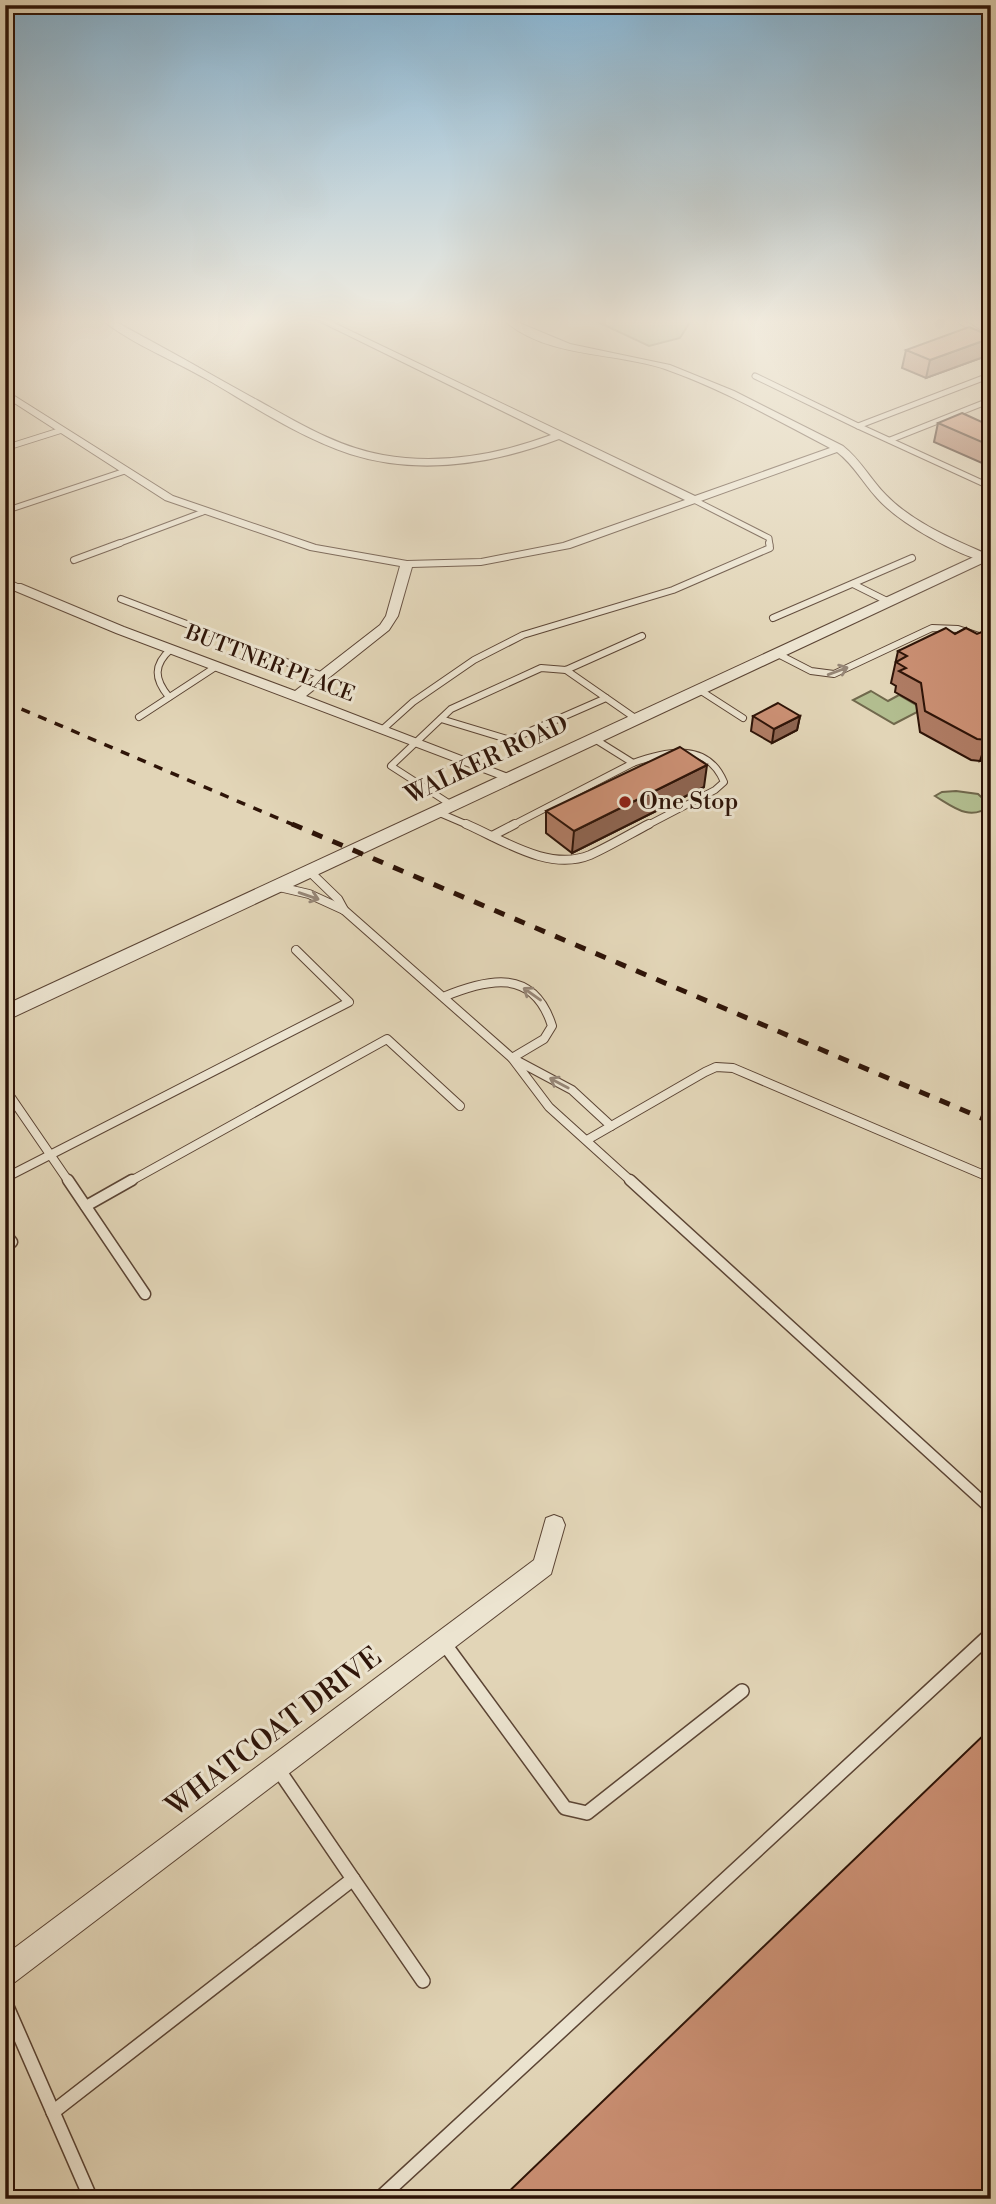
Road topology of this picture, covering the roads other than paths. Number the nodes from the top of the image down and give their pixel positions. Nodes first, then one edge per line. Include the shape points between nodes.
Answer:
1 (54, 425) edge
2 (297, 425) edge
3 (539, 425) edge
4 (791, 425) edge
5 (861, 425) edge
6 (928, 425) edge
7 (858, 426) joint
8 (62, 430) junction
9 (560, 435) junction
10 (890, 440) junction
11 (5, 448) edge
12 (839, 448) junction
13 (125, 471) junction
14 (991, 487) edge
15 (696, 500) junction
16 (5, 512) edge
17 (203, 512) junction
18 (988, 557) edge
19 (912, 558) dead end
20 (74, 560) dead end
21 (407, 564) junction
22 (11, 584) edge
23 (853, 584) junction
24 (121, 599) dead end
25 (887, 601) junction
26 (774, 618) dead end
27 (642, 636) dead end
28 (991, 640) edge
29 (171, 649) junction
30 (776, 653) junction
31 (217, 666) junction
32 (566, 670) junction
33 (323, 676) junction
34 (698, 689) junction
35 (297, 696) junction
36 (169, 697) junction
37 (606, 698) junction
38 (139, 717) dead end
39 (635, 718) junction
40 (743, 718) dead end
41 (441, 719) junction
42 (383, 729) junction
43 (593, 738) junction
44 (417, 742) junction
45 (633, 763) junction
46 (509, 777) junction
47 (442, 808) junction
48 (492, 836) junction
49 (308, 870) junction
50 (274, 886) junction
51 (344, 910) junction
52 (296, 950) dead end
53 (443, 998) junction
54 (5, 1014) edge
55 (512, 1058) junction
56 (10, 1096) dead end
57 (460, 1106) dead end
58 (611, 1126) junction
59 (587, 1140) junction
60 (50, 1155) junction
61 (5, 1178) edge
62 (991, 1178) edge
63 (86, 1206) junction
64 (5, 1233) edge
65 (5, 1246) edge
66 (145, 1294) dead end
67 (989, 1503) edge
68 (554, 1525) dead end
69 (991, 1634) edge
70 (443, 1642) junction
71 (743, 1691) dead end
72 (277, 1767) junction
73 (353, 1879) junction
74 (5, 1972) edge
75 (423, 1980) dead end
76 (5, 2002) edge
77 (53, 2112) junction
78 (91, 2199) edge
79 (379, 2199) edge

1 - 8 street
2 - 9 street via 351,450 393,459 447,462 527,449
3 - 9 street
4 - 12 street
5 - 7 lane
6 - 10 lane
7 - 10 lane
8 - 11 lane
8 - 13 street
9 - 15 street
10 - 14 lane
12 - 15 street
12 - 18 street via 864,470 887,502 930,530
13 - 16 lane
13 - 17 street
15 - 21 street via 532,555
15 - 42 lane via 769,538 770,548 673,590 523,635 474,660
17 - 20 lane
17 - 21 street via 314,548
18 - 25 street, WALKER ROAD
19 - 23 lane
21 - 33 street via 385,627
22 - 29 street, BUTTNER PLACE
23 - 25 lane
23 - 26 lane
24 - 33 lane
25 - 30 street, WALKER ROAD
27 - 32 lane
30 -> 28 lane via 824,675 932,628 958,629
29 - 31 street, BUTTNER PLACE
29 - 36 lane via 158,659 156,670 158,684
30 - 34 street, WALKER ROAD
31 - 35 street, BUTTNER PLACE
31 - 36 lane
32 - 37 lane
32 - 41 lane via 541,668 451,709
33 - 35 street
34 - 39 street, WALKER ROAD
34 - 40 lane
35 - 42 street, BUTTNER PLACE
36 - 38 lane
37 - 39 lane
37 - 41 lane via 510,740
39 - 43 street, WALKER ROAD
41 - 44 lane
42 - 44 street, BUTTNER PLACE
43 - 45 lane
43 - 46 street, WALKER ROAD
44 - 46 street, BUTTNER PLACE
44 - 47 lane via 391,766
45 - 48 lane
45 - 48 lane via 671,750 692,751 720,770 723,782 588,856 546,859
46 - 47 street, WALKER ROAD
47 - 48 lane
47 - 49 street, WALKER ROAD
49 - 50 street, WALKER ROAD
49 - 51 lane
50 -> 51 lane via 309,894
50 - 54 street, WALKER ROAD
51 - 53 lane
52 - 60 lane via 349,1002
53 - 55 lane
55 -> 53 lane via 544,1039 552,1026 542,1001 519,985 503,981 482,982
58 -> 55 lane via 572,1090
55 - 59 lane via 549,1107
56 - 60 lane
57 - 63 lane via 387,1039
58 - 59 lane
58 - 62 lane via 705,1072 733,1068
59 - 67 lane
60 - 61 lane
60 - 63 lane
63 - 66 lane
64 - 65 lane via 12,1242
68 - 70 street, WHATCOAT DRIVE via 543,1566
69 - 79 lane
70 - 71 lane via 565,1808 587,1813
70 - 72 street, WHATCOAT DRIVE
72 - 73 lane
72 - 74 street, WHATCOAT DRIVE
73 - 75 lane
73 - 77 lane
76 - 77 lane
77 - 78 lane

